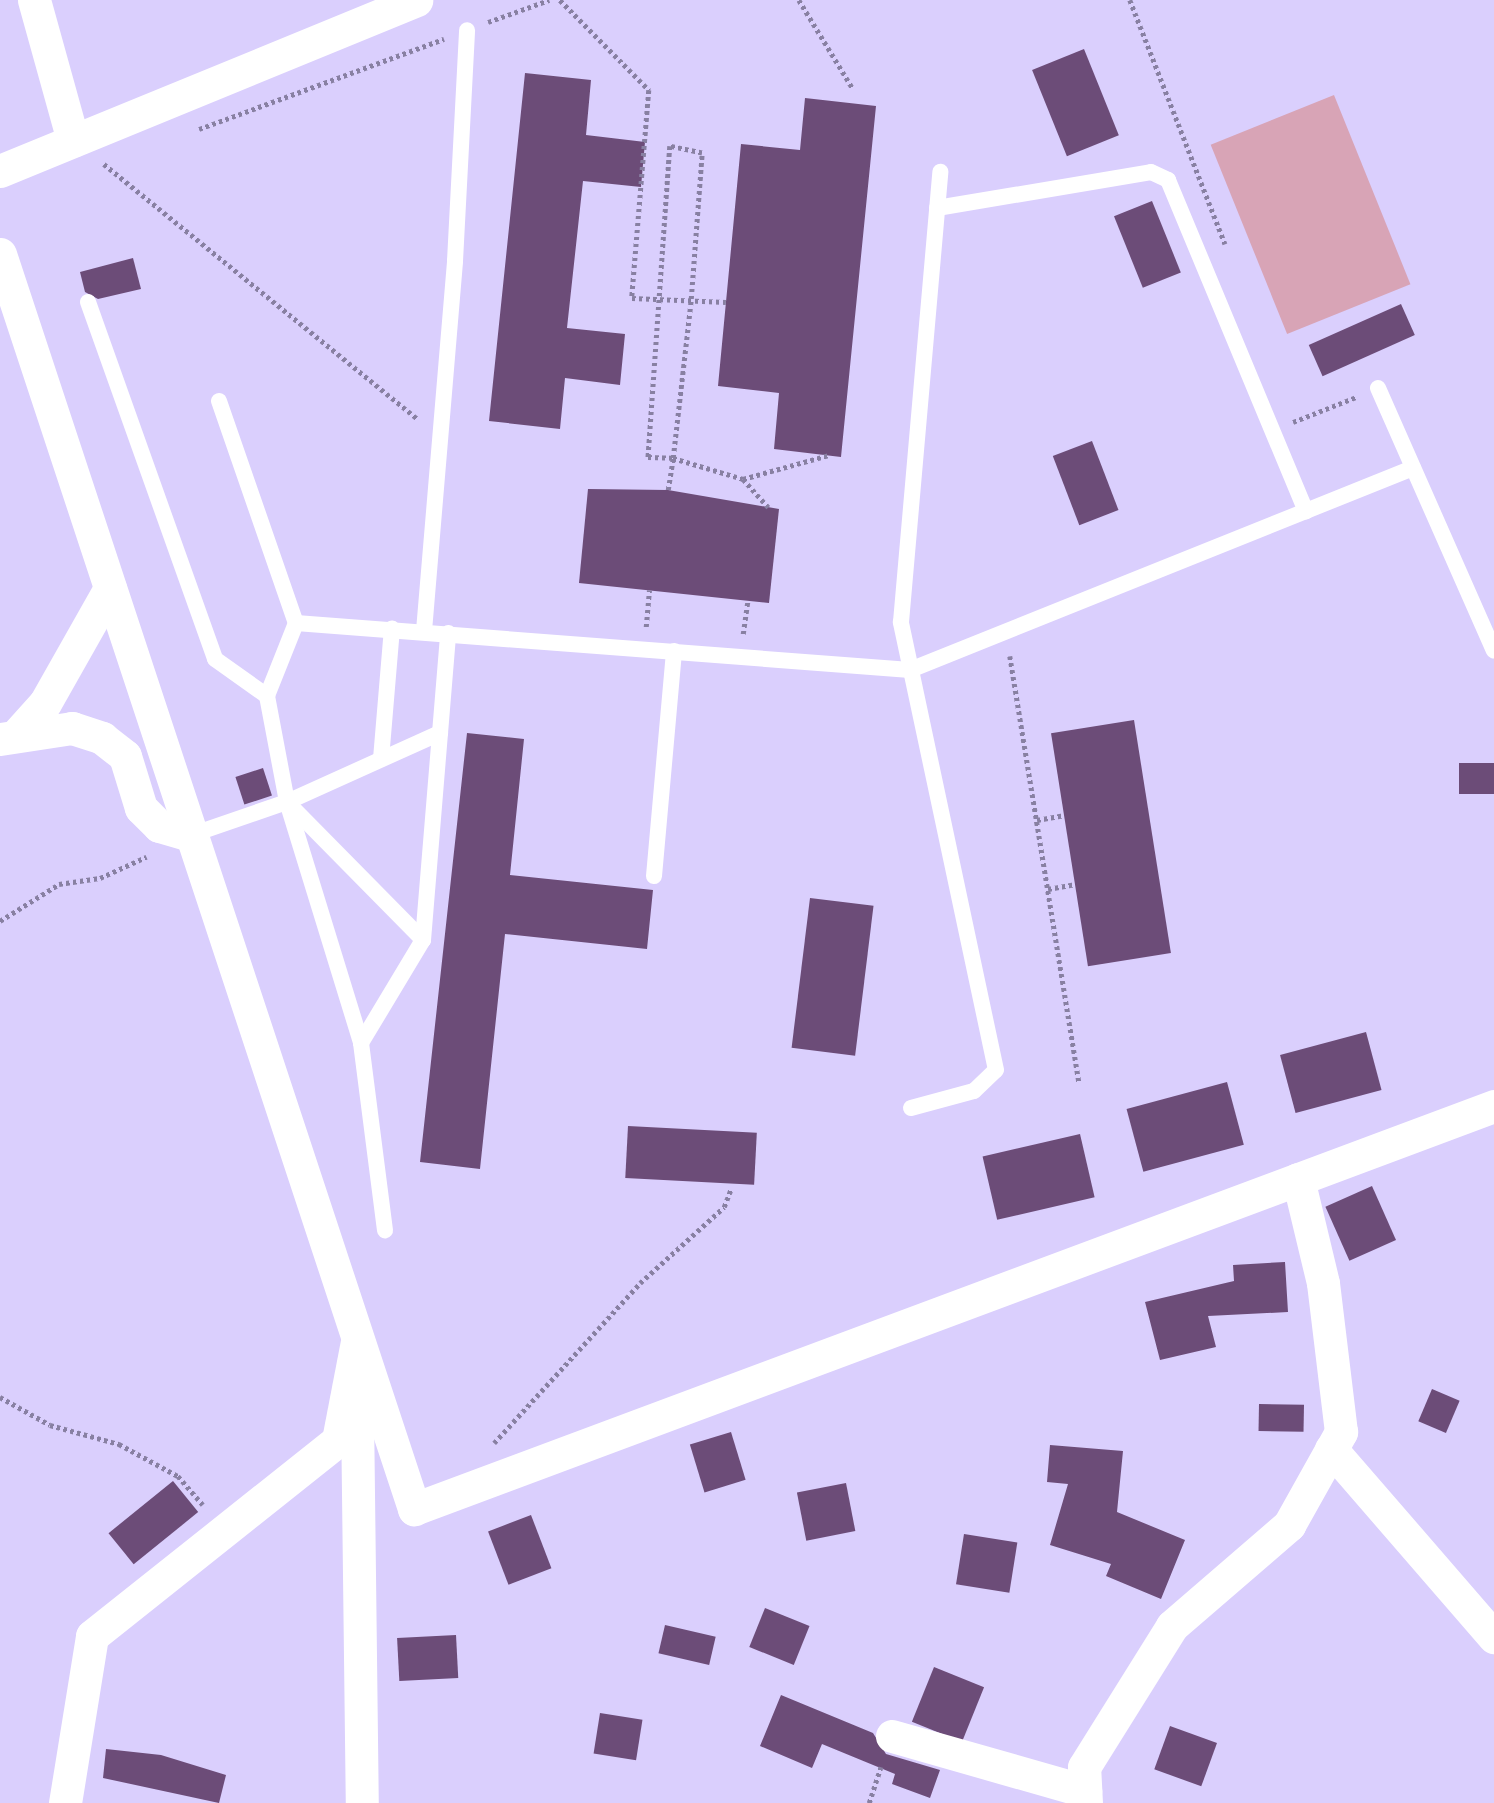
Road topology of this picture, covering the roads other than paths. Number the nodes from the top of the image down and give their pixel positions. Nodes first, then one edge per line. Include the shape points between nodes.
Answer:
1 (33, 0) edge
2 (416, 0) edge
3 (467, 30) road end
4 (81, 154) junction
5 (0, 172) edge
6 (940, 172) dead end
7 (937, 208) junction
8 (0, 254) edge
9 (88, 302) dead end
10 (1378, 388) road end
11 (219, 401) dead end
12 (1413, 468) junction
13 (1306, 511) junction
14 (110, 588) junction
15 (296, 623) junction
16 (392, 628) junction
17 (424, 631) junction
18 (448, 633) junction
19 (674, 651) junction
20 (1494, 651) edge
21 (910, 670) junction
22 (267, 696) junction
23 (440, 733) junction
24 (9, 736) edge
25 (381, 759) junction
26 (287, 802) junction
27 (191, 835) junction
28 (654, 876) dead end
29 (423, 940) junction
30 (361, 1043) junction
31 (1494, 1106) edge
32 (911, 1108) dead end
33 (1298, 1179) junction
34 (385, 1230) dead end
35 (357, 1338) junction
36 (1331, 1448) junction
37 (1494, 1637) edge
38 (892, 1736) dead end
39 (1086, 1797) edge
40 (65, 1803) edge
41 (362, 1803) edge

1 - 4 street
2 - 4 street
3 - 17 lane
4 - 5 street
6 - 7 lane
7 - 13 lane via 1151,172 1168,180
7 - 21 lane via 901,622
8 - 14 street
9 - 22 lane via 215,659
10 - 12 lane
11 - 15 lane
12 - 13 lane
12 - 20 lane
13 - 21 lane
14 - 24 street via 45,703
14 - 27 street
15 - 16 lane
15 - 22 lane
16 - 17 lane
16 - 25 lane
17 - 18 lane
18 - 19 lane
18 - 23 lane
19 - 21 lane
19 - 28 lane
21 - 32 lane via 996,1054 989,1082
22 - 26 lane
23 - 25 lane
23 - 29 lane
24 - 27 street via 72,728 102,738 125,756 141,807 159,826
25 - 26 lane
26 - 27 lane
26 - 29 lane
26 - 30 lane
27 - 35 street
29 - 30 lane
30 - 34 lane
31 - 33 street
33 - 35 street via 414,1509
33 - 36 street via 1326,1310 1341,1432
35 - 40 street via 338,1440 92,1636
35 - 41 street via 355,1666
36 - 37 street
36 - 39 street via 1289,1525 1172,1626 1084,1767
38 - 39 street

